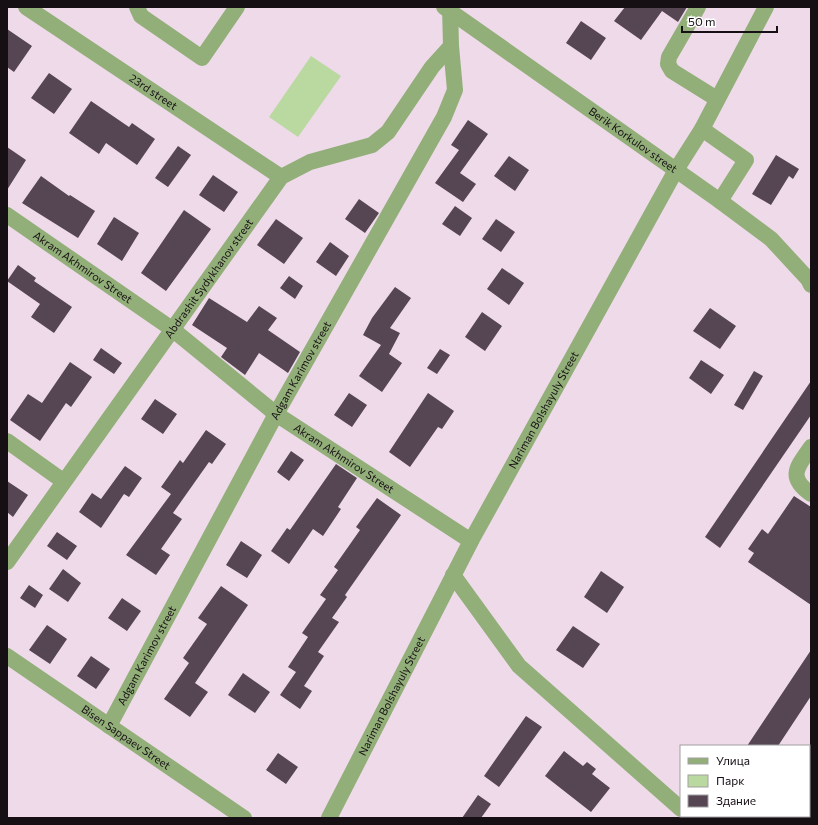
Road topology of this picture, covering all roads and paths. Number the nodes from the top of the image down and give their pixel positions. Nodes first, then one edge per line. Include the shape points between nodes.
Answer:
1 (26, 7) edge
2 (137, 7) edge
3 (237, 7) edge
4 (698, 7) edge
5 (766, 7) edge
6 (448, 8) edge
7 (451, 46) junction
8 (717, 99) junction
9 (702, 129) junction
10 (676, 170) junction
11 (281, 177) junction
12 (720, 201) junction
13 (7, 215) edge
14 (811, 285) edge
15 (172, 329) junction
16 (276, 414) junction
17 (7, 441) edge
18 (811, 447) edge
19 (63, 481) junction
20 (811, 494) edge
21 (471, 541) junction
22 (7, 562) edge
23 (453, 575) junction
24 (7, 656) edge
25 (109, 726) junction
26 (680, 808) edge
27 (244, 818) edge
28 (329, 818) edge

1 - 11 street, 23rd street
2 - 3 street via 142,16 202,58
4 - 8 street via 668,57 668,64 672,72
5 - 8 street, Nariman Bolshayuly Street
6 - 7 street, Adgam Karimov street
6 - 10 street, Berik Korkulov street
7 - 11 street, Abdrashit Sydykhanov street via 432,67 388,132 372,145 310,162
7 - 16 street, Adgam Karimov street via 455,90 444,117
8 - 9 street, Nariman Bolshayuly Street
9 - 10 street, Nariman Bolshayuly Street
9 - 12 street via 746,160
10 - 12 street, Berik Korkulov street
10 - 21 street, Nariman Bolshayuly Street
11 - 15 street, Abdrashit Sydykhanov street
12 - 14 street, Berik Korkulov street via 771,239
13 - 15 street, Akram Akhmirov Street
15 - 16 street, Akram Akhmirov Street
15 - 19 street, Abdrashit Sydykhanov street
16 - 21 street, Akram Akhmirov Street
16 - 25 street, Adgam Karimov street
17 - 19 street
18 - 20 street via 797,468 796,479
19 - 22 street, Abdrashit Sydykhanov street
21 - 23 street, Nariman Bolshayuly Street
23 - 26 street via 519,666
23 - 28 street, Nariman Bolshayuly Street
24 - 25 street, Bisen Sappaev Street
25 - 27 street, Bisen Sappaev Street

